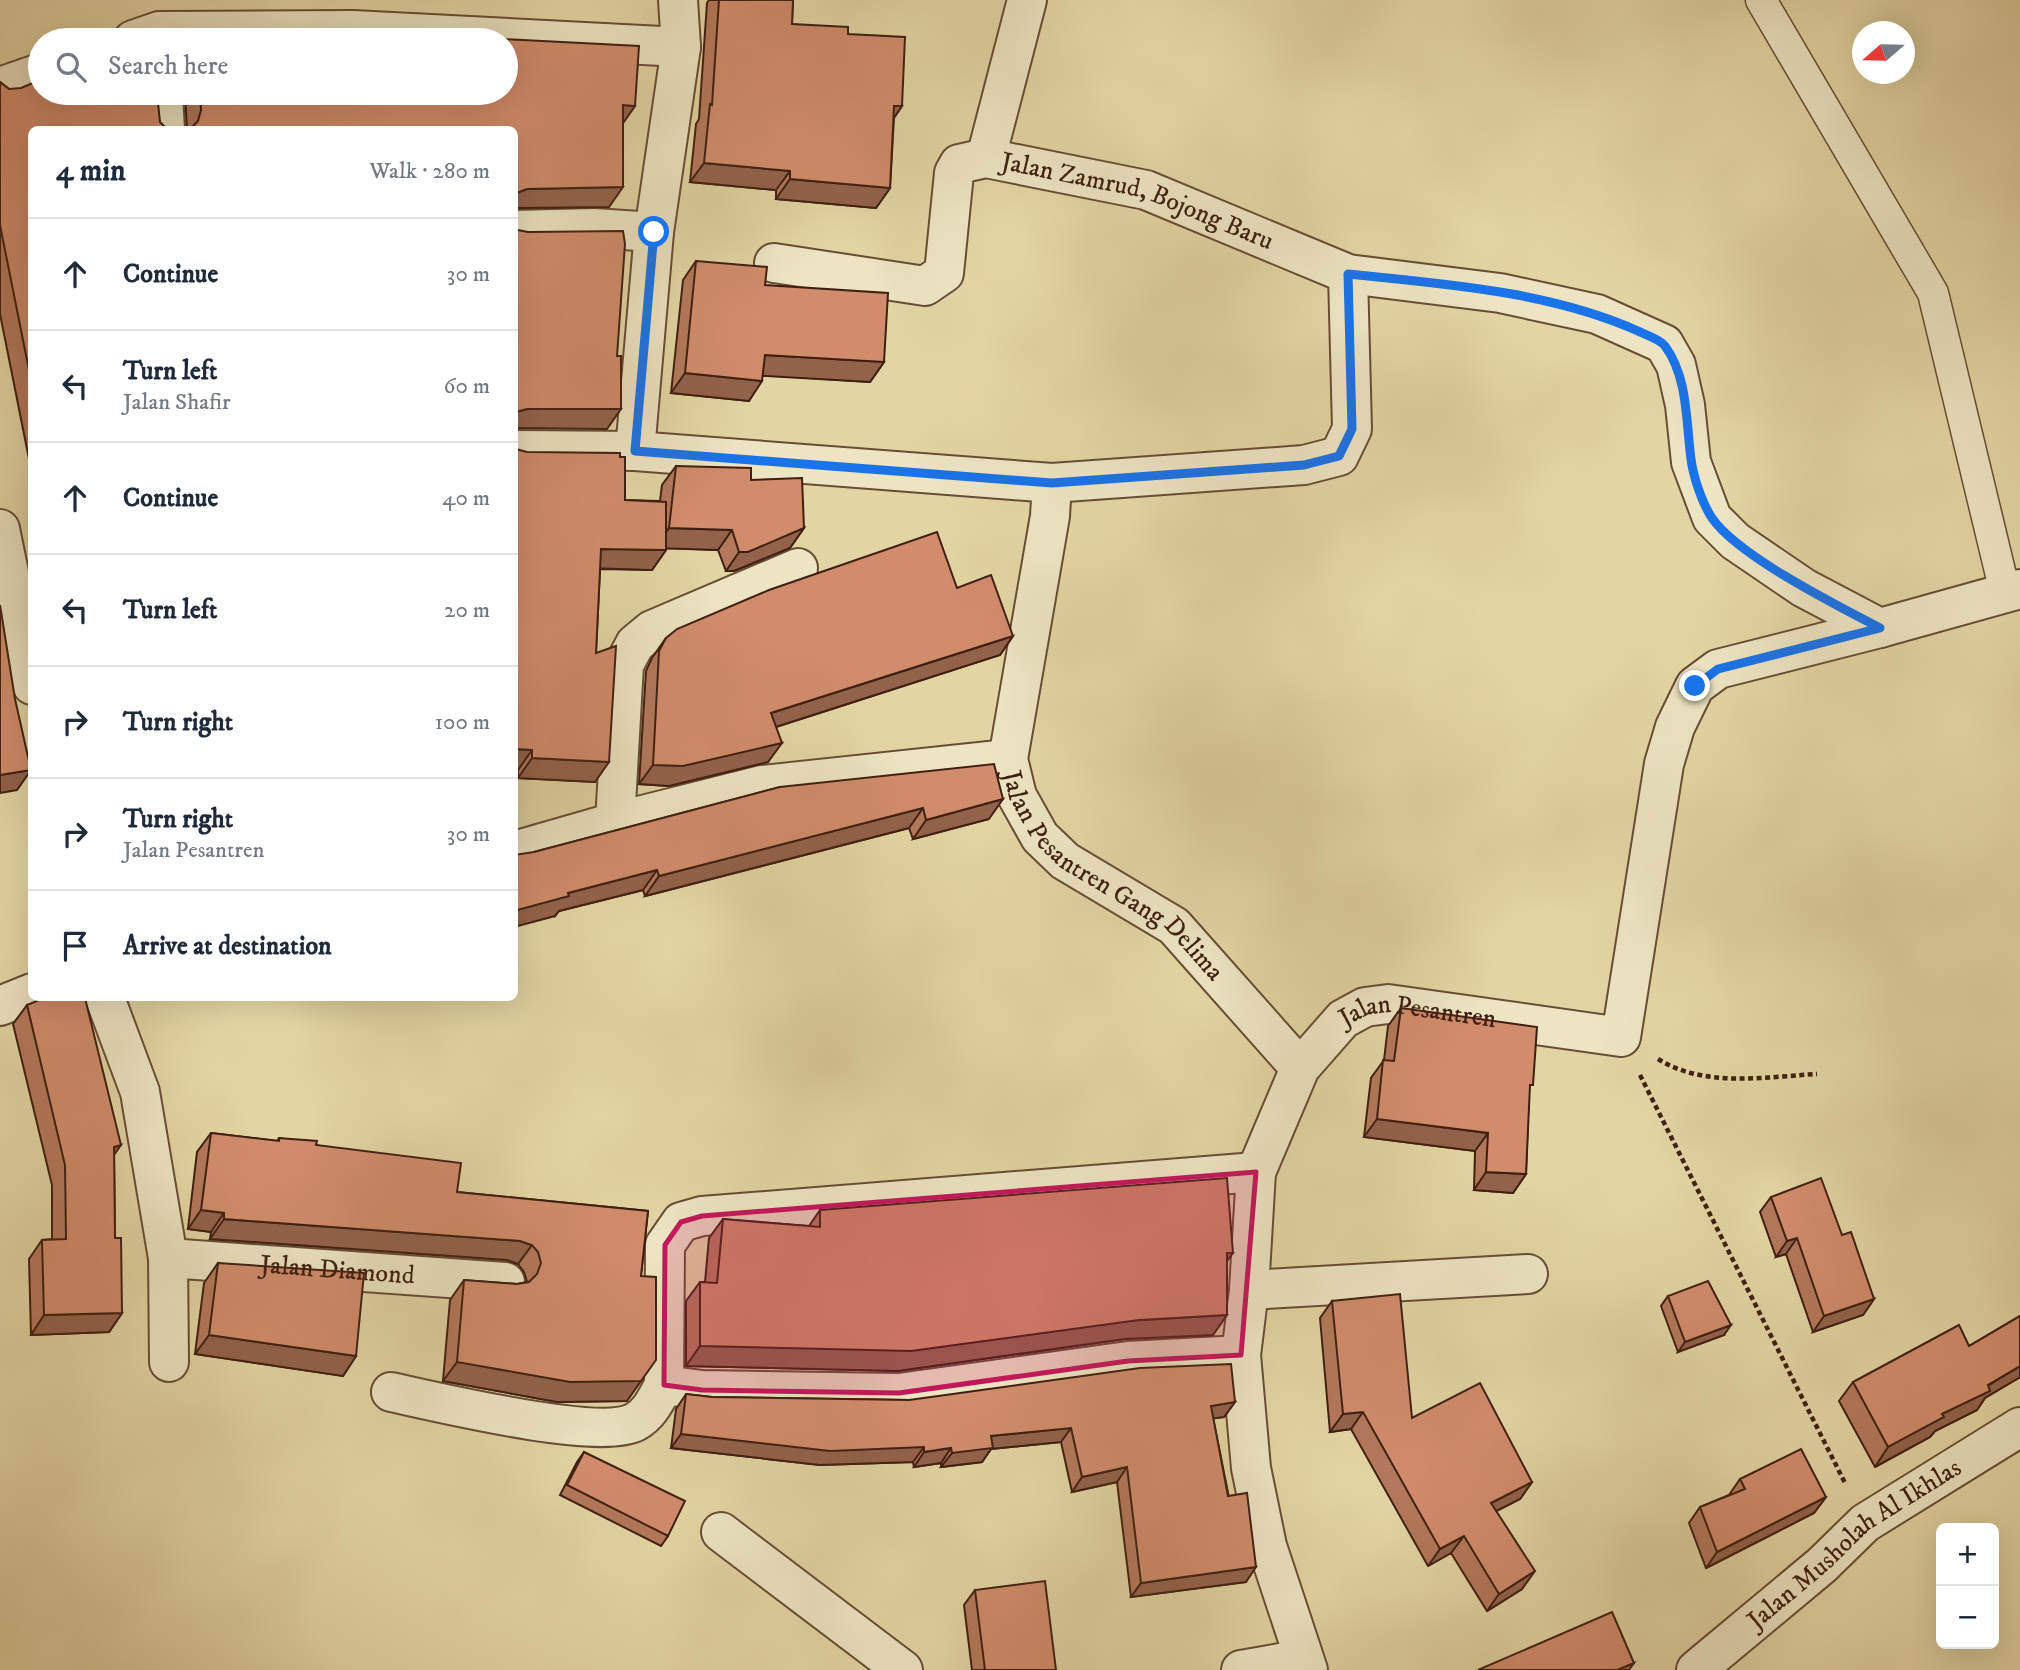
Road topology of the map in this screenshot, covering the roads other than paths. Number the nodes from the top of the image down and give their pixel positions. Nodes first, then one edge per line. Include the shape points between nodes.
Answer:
1 (678, 0) edge
2 (1027, 0) edge
3 (1761, 0) edge
4 (351, 15) edge
5 (152, 28) edge
6 (485, 28) edge
7 (518, 31) edge
8 (681, 47) junction
9 (28, 77) edge
10 (0, 87) edge
11 (164, 105) edge
12 (165, 126) edge
13 (986, 158) junction
14 (518, 230) edge
15 (654, 232) junction
16 (774, 263) dead end
17 (1348, 274) junction
18 (518, 450) edge
19 (635, 451) junction
20 (1052, 483) junction
21 (0, 529) edge
22 (798, 568) dead end
23 (2013, 590) edge
24 (1880, 628) junction
25 (28, 666) edge
26 (1008, 759) junction
27 (615, 822) junction
28 (518, 850) edge
29 (28, 995) edge
30 (106, 1001) edge
31 (0, 1006) edge
32 (1300, 1068) junction
33 (1256, 1172) junction
34 (168, 1258) junction
35 (1528, 1274) dead end
36 (505, 1282) edge
37 (1249, 1290) junction
38 (1241, 1355) junction
39 (169, 1362) dead end
40 (664, 1385) junction
41 (391, 1392) dead end
42 (2020, 1427) edge
43 (722, 1532) dead end
44 (1305, 1665) edge
45 (902, 1670) edge
46 (1241, 1670) edge
47 (1696, 1670) edge

1 - 8 street
2 - 13 street
3 - 23 lane via 1933,293
4 - 5 street
4 - 6 street
7 - 8 street
8 - 15 street
9 - 10 street
11 - 12 street
13 - 16 street, Jalan Zamrud, Bojong Baru via 959,164 954,173 944,272 936,281 925,286
13 - 17 street, Jalan Zamrud, Bojong Baru via 1146,190
14 - 15 street
15 - 19 street
17 - 20 street via 1352,429 1339,456 1304,465
17 - 24 street, Jalan Zamrud, Bojong Baru via 1500,293 1597,314 1664,344 1676,365 1691,462 1712,519 1735,541 1804,587
18 - 19 street
19 - 20 street
20 - 26 street, Jalan Pesantren Gang Delima
21 - 25 street
22 - 27 street via 653,630 635,644 624,665
23 - 24 street
24 - 32 street, Jalan Pesantren via 1718,669 1695,686 1664,764 1621,1037 1388,1004 1365,1007 1343,1019
26 - 27 street via 762,785
26 - 32 street, Jalan Pesantren Gang Delima via 1017,796 1040,837 1065,861 1174,926
27 - 28 street
29 - 31 street
30 - 34 street via 140,1092
32 - 33 street, Jalan Pesantren
33 - 37 street, Jalan Pesantren
33 - 40 street via 702,1216 681,1222 665,1245
34 - 36 street, Jalan Diamond
34 - 39 street
35 - 37 street
37 - 38 street, Jalan Pesantren
38 - 40 street via 1128,1361 898,1393 702,1391
38 - 44 street, Jalan Pesantren via 1251,1468 1267,1546
40 - 41 street via 649,1412 621,1427 512,1417
42 - 47 street, Jalan Musholah Al Ikhlas via 1865,1523
43 - 45 street
44 - 46 street

